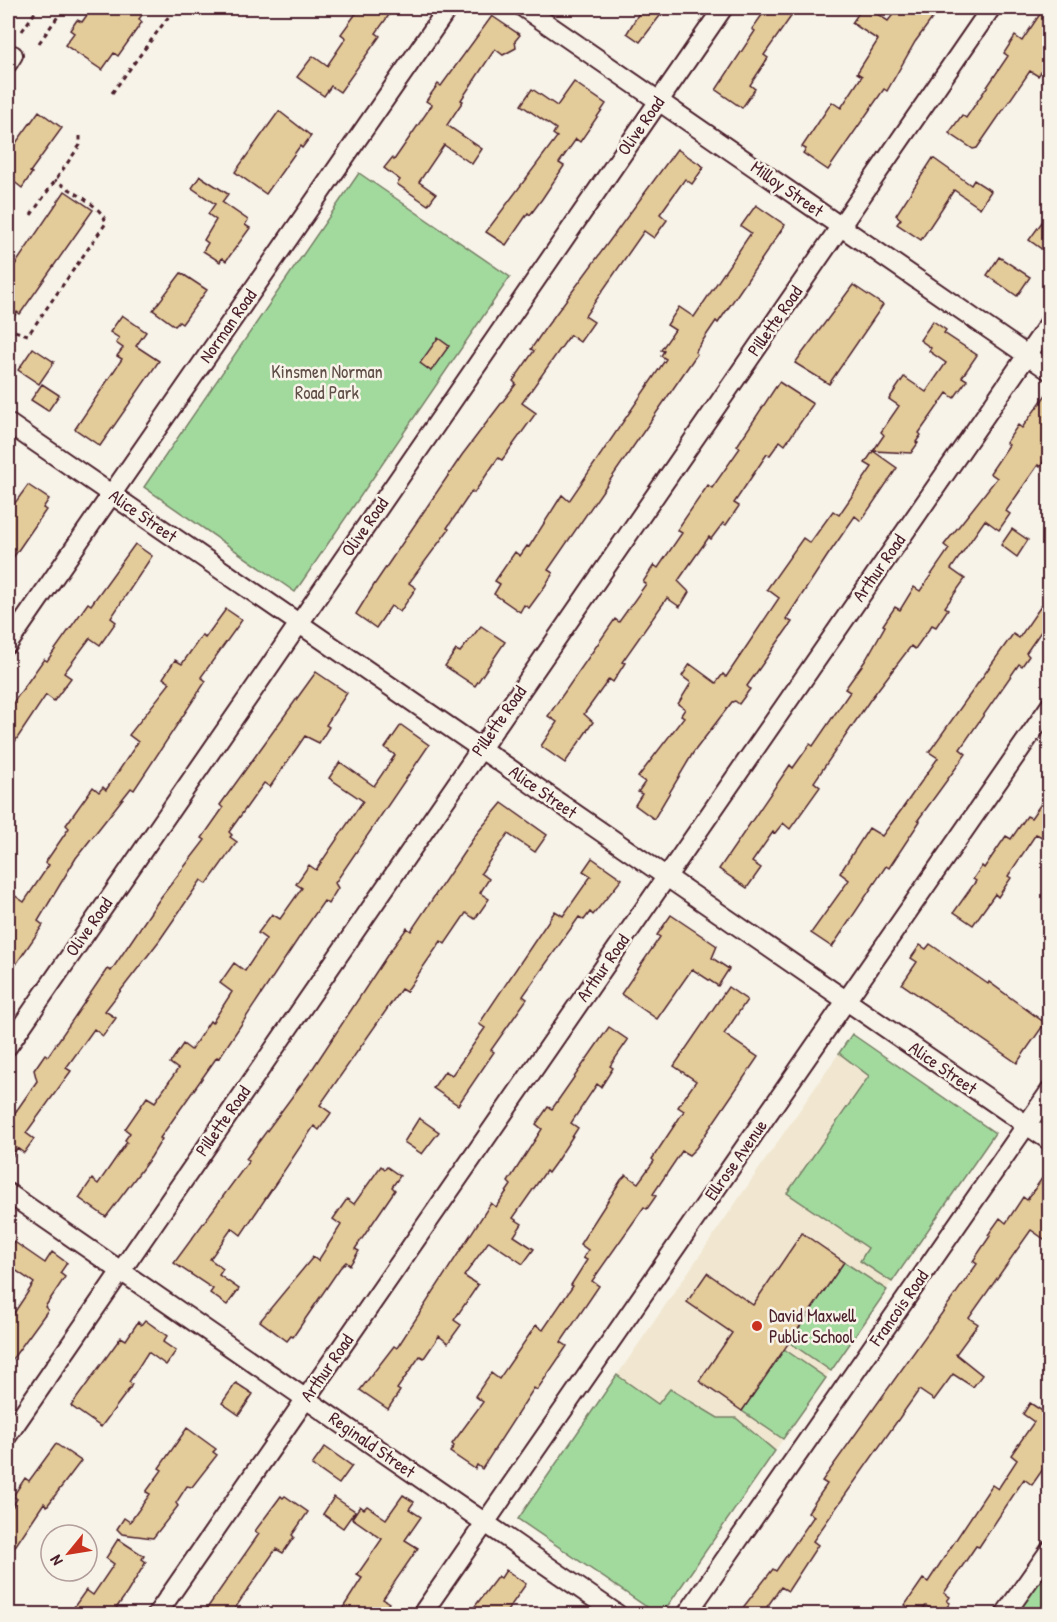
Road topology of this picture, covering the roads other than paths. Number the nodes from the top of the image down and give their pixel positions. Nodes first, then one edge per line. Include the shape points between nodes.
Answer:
1 (448, 8) edge
2 (524, 8) edge
3 (723, 8) edge
4 (991, 8) edge
5 (659, 101) junction
6 (840, 226) junction
7 (1050, 322) edge
8 (1026, 355) junction
9 (1050, 371) edge
10 (8, 423) edge
11 (111, 494) junction
12 (299, 623) junction
13 (8, 644) edge
14 (1050, 706) edge
15 (480, 748) junction
16 (666, 877) junction
17 (846, 1000) junction
18 (8, 1046) edge
19 (1050, 1091) edge
20 (1026, 1125) junction
21 (1050, 1141) edge
22 (8, 1193) edge
23 (120, 1271) junction
24 (305, 1399) junction
25 (8, 1435) edge
26 (485, 1523) junction
27 (1050, 1550) edge
28 (157, 1614) edge
29 (422, 1614) edge
30 (617, 1614) edge
31 (687, 1614) edge
32 (1005, 1614) edge

1 - 11 street, Norman Road
2 - 5 street, Milloy Street
3 - 5 street, Olive Road
4 - 6 street, Pillette Road
5 - 6 street, Milloy Street
5 - 12 street, Olive Road
6 - 8 street, Milloy Street
6 - 15 street, Pillette Road
7 - 8 street, Arthur Road
8 - 9 street, Milloy Street
8 - 16 street, Arthur Road
10 - 11 street, Alice Street
11 - 12 street, Alice Street
11 - 13 street, Norman Road
12 - 15 street, Alice Street
12 - 18 street, Olive Road
14 - 17 street, Ellrose Avenue
15 - 16 street, Alice Street
15 - 23 street, Pillette Road
16 - 17 street, Alice Street
16 - 24 street, Arthur Road
17 - 20 street, Alice Street
17 - 26 street, Ellrose Avenue
19 - 20 street, Francois Road
20 - 21 street, Alice Street
20 - 31 street, Francois Road
22 - 23 street, Reginald Street
23 - 24 street, Reginald Street
23 - 25 street, Pillette Road
24 - 26 street, Reginald Street
24 - 28 street, Arthur Road
26 - 29 street, Ellrose Avenue
26 - 30 street, Reginald Street
27 - 32 street

